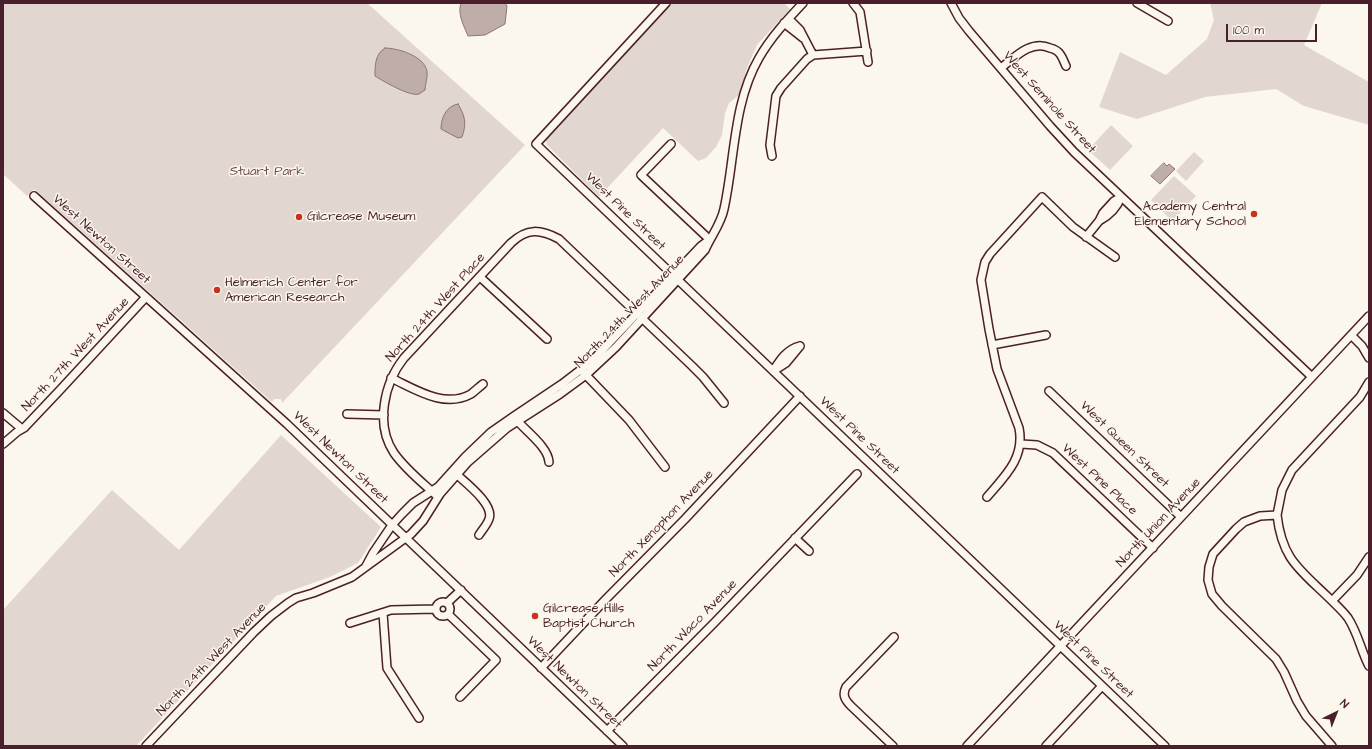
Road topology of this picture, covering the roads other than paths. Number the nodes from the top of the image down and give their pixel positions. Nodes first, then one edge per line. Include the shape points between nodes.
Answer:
1 (666, 3) edge
2 (803, 3) edge
3 (853, 3) edge
4 (951, 3) edge
5 (1137, 3) edge
6 (786, 21) junction
7 (1168, 21) dead end
8 (866, 51) junction
9 (813, 55) junction
10 (868, 62) dead end
11 (1066, 66) dead end
12 (1001, 68) junction
13 (671, 144) dead end
14 (772, 156) dead end
15 (34, 196) dead end
16 (1122, 197) junction
17 (1086, 237) junction
18 (710, 240) junction
19 (1115, 257) dead end
20 (480, 277) junction
21 (676, 277) junction
22 (146, 297) junction
23 (640, 316) junction
24 (1369, 316) edge
25 (1046, 335) dead end
26 (1351, 335) junction
27 (547, 339) dead end
28 (992, 345) junction
29 (1369, 358) edge
30 (584, 373) junction
31 (1312, 377) junction
32 (391, 378) junction
33 (1369, 382) edge
34 (483, 384) dead end
35 (1049, 391) dead end
36 (800, 396) junction
37 (724, 403) dead end
38 (3, 413) edge
39 (348, 414) dead end
40 (384, 415) junction
41 (515, 418) junction
42 (22, 429) junction
43 (3, 444) edge
44 (1021, 444) junction
45 (549, 462) dead end
46 (665, 467) dead end
47 (454, 472) junction
48 (857, 474) dead end
49 (432, 491) junction
50 (438, 496) junction
51 (987, 497) dead end
52 (1277, 515) junction
53 (1181, 517) junction
54 (392, 525) junction
55 (479, 535) dead end
56 (406, 538) junction
57 (795, 538) junction
58 (1153, 548) junction
59 (809, 551) dead end
60 (1369, 557) edge
61 (365, 568) junction
62 (461, 590) junction
63 (1332, 601) junction
64 (447, 603) junction
65 (435, 609) junction
66 (383, 613) junction
67 (448, 614) junction
68 (350, 623) dead end
69 (894, 636) dead end
70 (1060, 646) junction
71 (1369, 666) edge
72 (541, 668) junction
73 (1102, 686) junction
74 (460, 697) dead end
75 (419, 718) dead end
76 (607, 731) junction
77 (146, 746) edge
78 (623, 746) edge
79 (893, 746) edge
80 (967, 746) edge
81 (1046, 746) edge
82 (1165, 746) edge
83 (1332, 746) edge

1 - 21 street, West Pine Street via 536,144
2 - 6 street, North 24th West Avenue
3 - 8 street via 860,12
4 - 12 street, West Seminole Street via 963,24
5 - 7 street
6 - 9 street via 800,30
6 - 18 street, North 24th West Avenue via 764,49 747,83 724,209
8 - 9 street
8 - 10 street
9 - 14 street via 776,96 770,145
11 - 12 street via 1057,51 1047,46 1036,46 1021,52
12 - 16 street, West Seminole Street via 1057,134
13 - 18 street via 641,174
15 - 22 street, West Newton Street
16 - 17 street via 1118,206 1099,221
16 - 31 street, West Seminole Street
17 - 19 street
17 - 28 street via 1042,198 990,254 985,262 981,280
18 - 21 street, North 24th West Avenue via 701,246
20 - 23 street, North 24th West Place via 516,238 535,231 549,234 559,239
20 - 27 street
20 - 32 street, North 24th West Place via 404,358
21 - 23 street, North 24th West Avenue
21 - 36 street, West Pine Street
22 - 42 street, North 27th West Avenue
22 - 54 street, West Newton Street via 278,416
23 - 30 street, North 24th West Avenue via 604,349
23 - 37 street via 703,377
24 - 26 street, North Union Avenue
25 - 28 street
26 - 29 street
26 - 31 street, North Union Avenue
28 - 44 street via 997,369 1019,428
30 - 41 street, North 24th West Avenue via 562,384
30 - 46 street via 629,420
31 - 53 street, North Union Avenue
32 - 34 street via 429,395 448,400 471,394
32 - 40 street, North 24th West Place
33 - 52 street via 1360,397 1292,470 1282,490
35 - 53 street, West Queen Street
36 - 70 street, West Pine Street
36 - 72 street, North Xenophon Avenue
38 - 42 street
39 - 40 street
40 - 49 street, North 24th West Place via 386,434 393,452 405,467
41 - 45 street via 544,449
41 - 47 street, North 24th West Avenue via 482,440
42 - 43 street, North 27th West Avenue
44 - 51 street via 1015,461
44 - 58 street, West Pine Place via 1037,445 1054,453
47 - 49 street, North 24th West Avenue
47 - 50 street, North 24th West Avenue
47 - 55 street via 489,508 489,519
48 - 57 street, North Waco Avenue
49 - 50 street, North 24th West Place
49 - 54 street, North 24th West Avenue via 413,504
50 - 56 street, North 24th West Avenue via 417,529
52 - 63 street via 1281,538 1289,556
52 - 83 street via 1255,517 1240,525 1217,549 1209,567 1208,580 1215,598 1276,658 1306,716
53 - 58 street, North Union Avenue
54 - 56 street, West Newton Street
54 - 61 street, North 24th West Avenue
56 - 61 street, North 24th West Avenue
56 - 62 street, West Newton Street
57 - 59 street
57 - 76 street, North Waco Avenue
58 - 70 street, North Union Avenue
60 - 63 street
61 - 77 street, North 24th West Avenue via 352,577 296,598 271,616
62 - 64 street
62 - 72 street, West Newton Street
63 - 71 street via 1351,622
64 - 65 street via 439,603
64 - 67 street via 450,607
65 - 66 street
65 - 67 street via 440,616
66 - 68 street
66 - 75 street via 387,668
67 - 74 street via 496,660
69 - 79 street via 846,687 844,694 846,701
70 - 73 street, West Pine Street
70 - 80 street, North Union Avenue
72 - 76 street, West Newton Street
73 - 81 street
73 - 82 street, West Pine Street
76 - 78 street, West Newton Street

